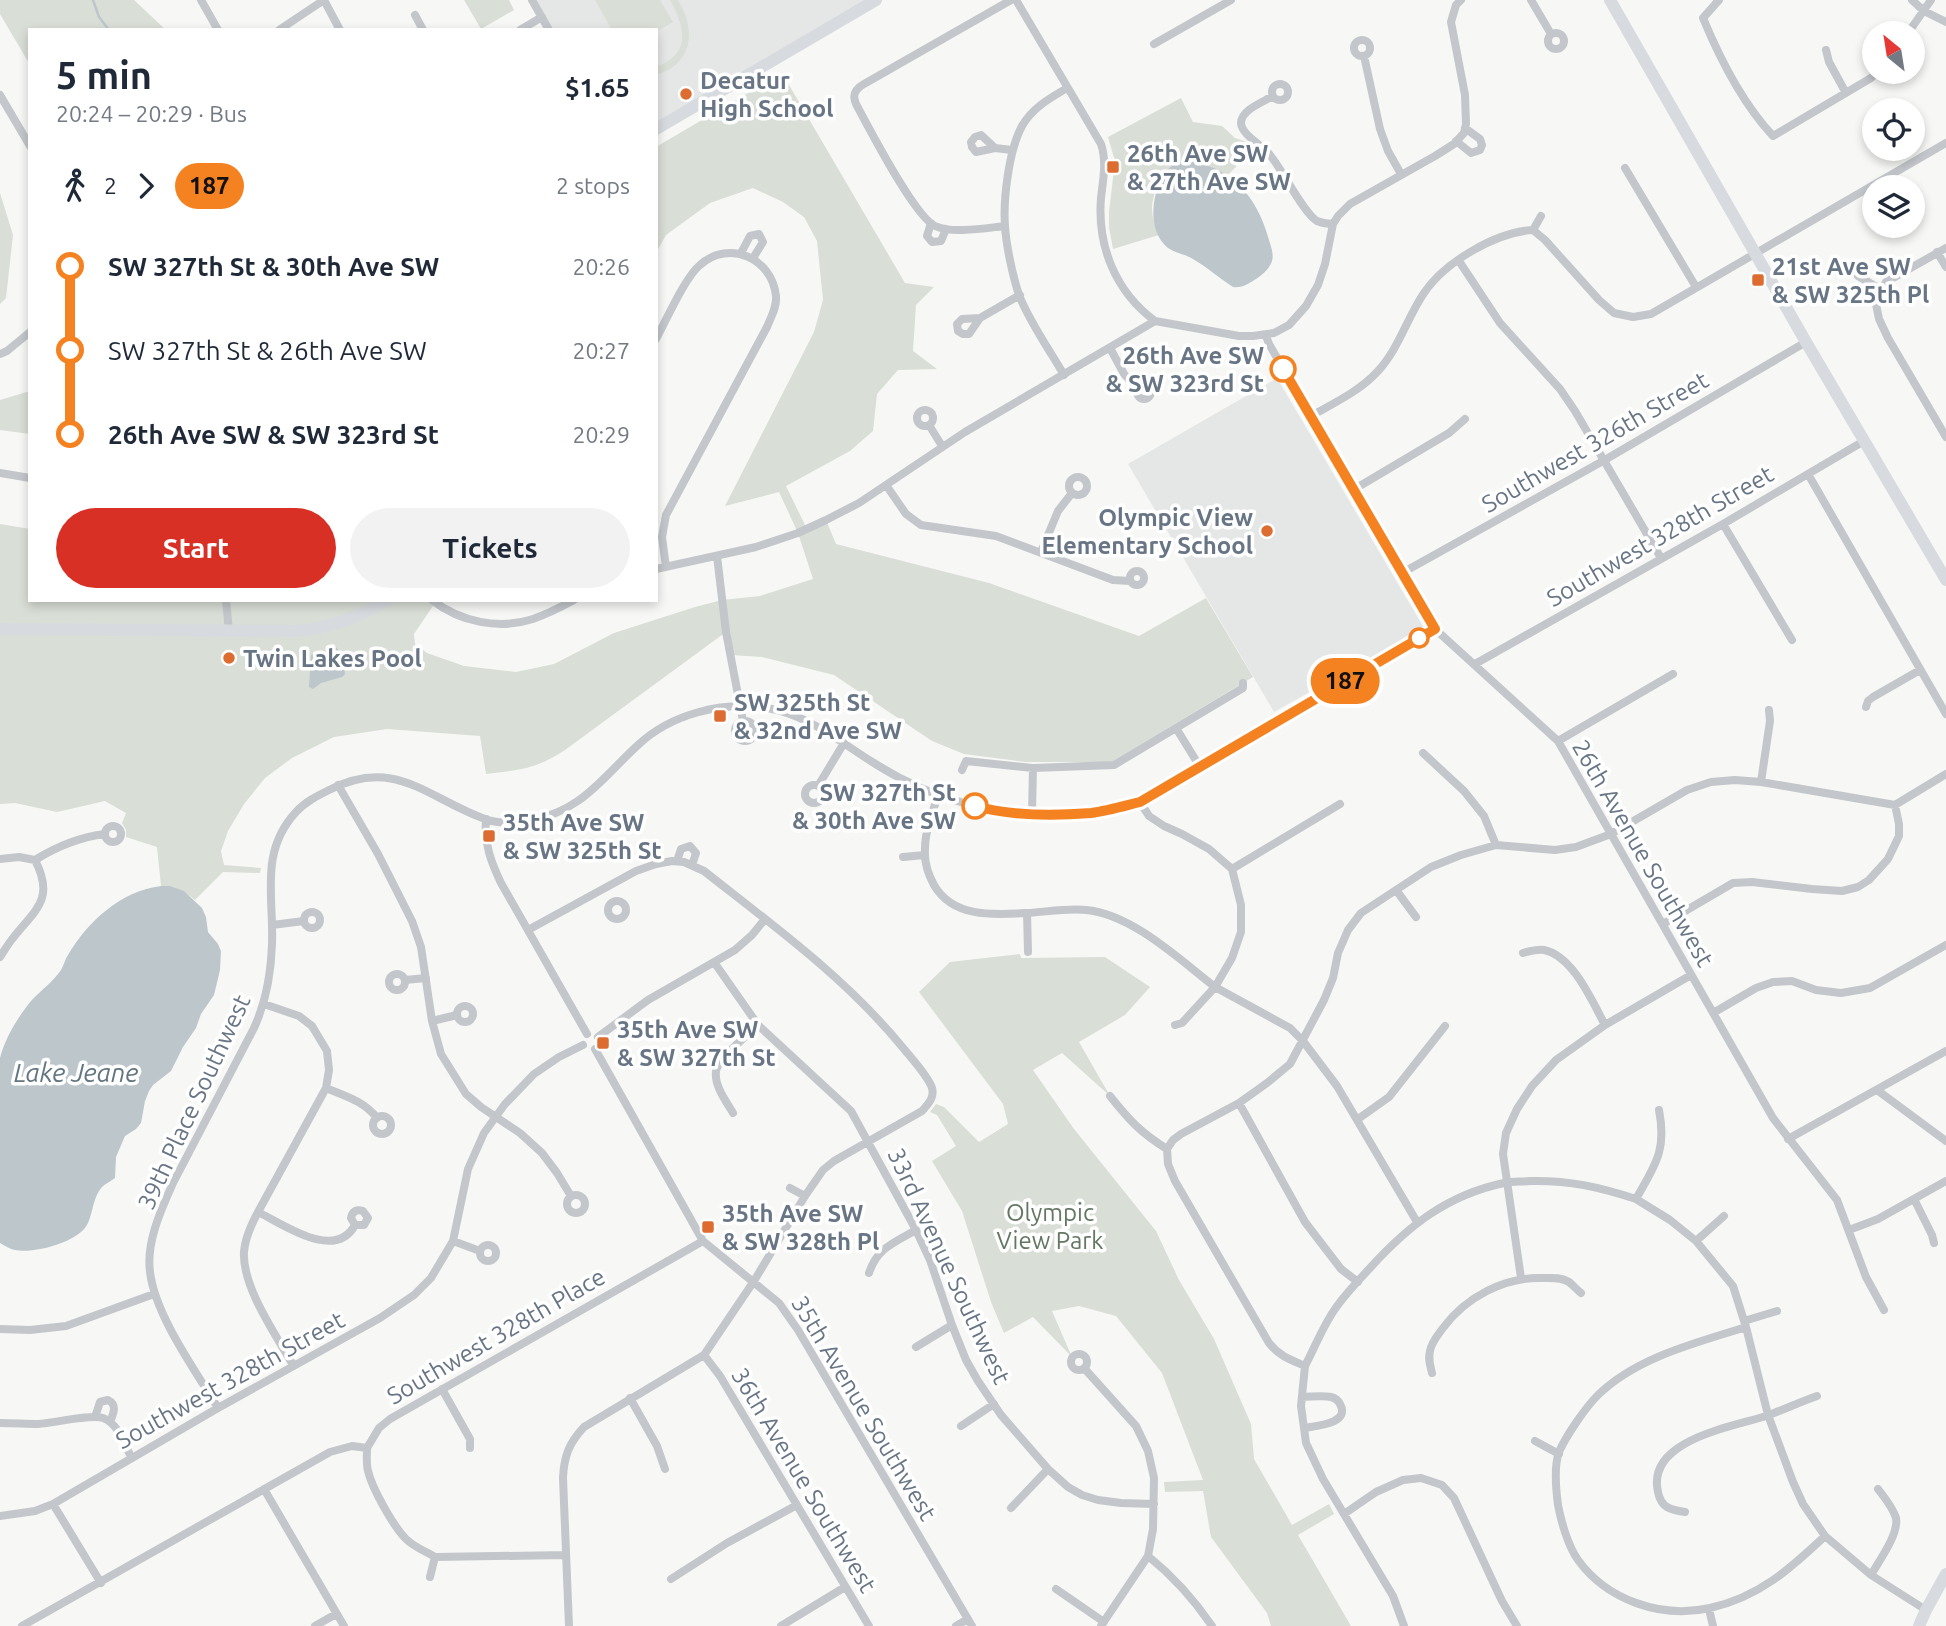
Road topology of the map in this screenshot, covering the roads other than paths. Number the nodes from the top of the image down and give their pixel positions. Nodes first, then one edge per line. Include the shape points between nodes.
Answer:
1 (201, 0) edge
2 (324, 0) edge
3 (532, 0) edge
4 (876, 0) edge
5 (1013, 0) edge
6 (1231, 0) edge
7 (1531, 0) edge
8 (1610, 0) edge
9 (1719, 0) edge
10 (1912, 0) edge
11 (1931, 0) edge
12 (1459, 2) edge
13 (1924, 10) junction
14 (415, 15) dead end
15 (542, 17) junction
16 (1916, 21) edge
17 (1946, 22) edge
18 (217, 28) edge
19 (282, 28) edge
20 (339, 28) edge
21 (422, 28) edge
22 (523, 28) edge
23 (548, 28) edge
24 (1551, 34) dead end
25 (1154, 44) dead end
26 (1826, 50) dead end
27 (1364, 55) dead end
28 (1862, 83) edge
29 (1067, 88) junction
30 (1846, 93) junction
31 (0, 95) edge
32 (1273, 96) dead end
33 (658, 128) edge
34 (1464, 131) junction
35 (1456, 141) junction
36 (1946, 142) edge
37 (28, 143) edge
38 (995, 148) dead end
39 (1012, 150) junction
40 (1625, 168) dead end
41 (1401, 174) junction
42 (1541, 216) dead end
43 (1333, 224) junction
44 (934, 225) junction
45 (1005, 226) junction
46 (946, 229) junction
47 (1533, 230) junction
48 (1946, 248) edge
49 (1937, 252) junction
50 (1756, 253) junction
51 (1459, 261) junction
52 (1946, 267) edge
53 (1858, 276) dead end
54 (1696, 287) junction
55 (1881, 289) junction
56 (1020, 295) junction
57 (980, 318) dead end
58 (1155, 321) junction
59 (28, 334) edge
60 (658, 335) edge
61 (1266, 336) junction
62 (1806, 342) junction
63 (1110, 348) junction
64 (0, 354) edge
65 (1065, 374) junction
66 (1138, 388) dead end
67 (1311, 416) junction
68 (1465, 419) dead end
69 (929, 425) dead end
70 (1946, 437) edge
71 (1864, 441) junction
72 (942, 446) junction
73 (1603, 461) junction
74 (0, 473) edge
75 (1808, 474) junction
76 (28, 478) edge
77 (886, 485) junction
78 (1353, 490) junction
79 (1072, 493) dead end
80 (1723, 524) junction
81 (1041, 552) junction
82 (717, 556) junction
83 (1661, 558) junction
84 (661, 568) edge
85 (1402, 573) junction
86 (1946, 580) edge
87 (1130, 581) dead end
88 (226, 602) edge
89 (383, 602) edge
90 (436, 602) edge
91 (570, 602) edge
92 (0, 629) edge
93 (1435, 629) junction
94 (229, 631) junction
95 (1791, 640) dead end
96 (1475, 664) junction
97 (1920, 670) junction
98 (1673, 674) dead end
99 (1243, 683) dead end
100 (740, 707) junction
101 (1866, 707) dead end
102 (1769, 710) dead end
103 (1946, 714) edge
104 (743, 722) dead end
105 (1176, 728) junction
106 (1558, 741) junction
107 (844, 743) junction
108 (1423, 753) dead end
109 (1200, 767) junction
110 (1033, 768) junction
111 (962, 770) dead end
112 (1946, 774) edge
113 (1762, 782) junction
114 (338, 785) junction
115 (818, 786) dead end
116 (938, 796) junction
117 (1140, 802) junction
118 (1340, 804) dead end
119 (1895, 805) junction
120 (1032, 813) junction
121 (486, 819) junction
122 (105, 834) dead end
123 (1611, 834) junction
124 (1496, 845) junction
125 (925, 855) junction
126 (903, 857) dead end
127 (0, 859) edge
128 (34, 860) junction
129 (684, 863) junction
130 (1233, 869) junction
131 (605, 888) junction
132 (1396, 890) junction
133 (612, 901) dead end
134 (1027, 913) junction
135 (1416, 917) dead end
136 (765, 919) junction
137 (304, 921) dead end
138 (1663, 924) junction
139 (272, 925) junction
140 (528, 930) junction
141 (1946, 945) edge
142 (1028, 953) dead end
143 (1523, 953) dead end
144 (0, 957) edge
145 (714, 962) junction
146 (1691, 975) junction
147 (426, 978) junction
148 (405, 981) dead end
149 (1215, 987) junction
150 (264, 1004) junction
151 (1713, 1013) junction
152 (457, 1015) dead end
153 (432, 1021) junction
154 (758, 1025) junction
155 (1175, 1025) dead end
156 (1605, 1025) junction
157 (1445, 1026) dead end
158 (587, 1034) junction
159 (598, 1037) junction
160 (1303, 1041) junction
161 (583, 1045) junction
162 (595, 1049) junction
163 (1946, 1051) edge
164 (326, 1088) junction
165 (1877, 1090) junction
166 (1110, 1096) dead end
167 (1239, 1103) junction
168 (1659, 1110) dead end
169 (733, 1113) dead end
170 (377, 1118) dead end
171 (495, 1118) junction
172 (1357, 1119) junction
173 (1788, 1139) junction
174 (868, 1141) junction
175 (1946, 1141) edge
176 (1167, 1149) junction
177 (1946, 1181) edge
178 (1506, 1182) junction
179 (790, 1188) dead end
180 (571, 1196) dead end
181 (805, 1196) junction
182 (1636, 1199) junction
183 (1914, 1199) junction
184 (258, 1212) junction
185 (1724, 1216) dead end
186 (1417, 1222) junction
187 (355, 1225) dead end
188 (916, 1230) junction
189 (1849, 1230) junction
190 (453, 1241) junction
191 (703, 1241) junction
192 (1696, 1241) junction
193 (1934, 1243) dead end
194 (480, 1251) dead end
195 (869, 1273) dead end
196 (1521, 1278) junction
197 (754, 1281) junction
198 (1357, 1282) junction
199 (1581, 1293) dead end
200 (154, 1294) junction
201 (1884, 1310) dead end
202 (1777, 1311) dead end
203 (1745, 1324) junction
204 (952, 1325) junction
205 (0, 1329) edge
206 (916, 1347) dead end
207 (704, 1355) junction
208 (293, 1365) junction
209 (1306, 1366) junction
210 (1084, 1368) dead end
211 (1432, 1373) dead end
212 (442, 1389) junction
213 (1816, 1396) dead end
214 (1302, 1397) junction
215 (630, 1398) junction
216 (993, 1404) junction
217 (218, 1408) junction
218 (1768, 1415) junction
219 (95, 1417) junction
220 (110, 1422) junction
221 (0, 1423) edge
222 (961, 1426) dead end
223 (1304, 1428) junction
224 (1535, 1441) dead end
225 (367, 1448) junction
226 (470, 1448) dead end
227 (1559, 1454) junction
228 (131, 1457) junction
229 (665, 1469) dead end
230 (1048, 1469) junction
231 (264, 1489) junction
232 (1878, 1489) dead end
233 (53, 1504) junction
234 (1154, 1504) junction
235 (797, 1505) junction
236 (1010, 1508) dead end
237 (1685, 1512) dead end
238 (1344, 1514) junction
239 (0, 1516) edge
240 (1825, 1536) junction
241 (566, 1555) junction
242 (1148, 1556) junction
243 (435, 1557) junction
244 (1946, 1574) edge
245 (1871, 1575) junction
246 (430, 1577) dead end
247 (671, 1579) dead end
248 (101, 1583) junction
249 (845, 1587) junction
250 (1056, 1589) dead end
251 (1709, 1609) junction
252 (1926, 1610) junction
253 (337, 1615) junction
254 (970, 1622) edge
255 (1102, 1624) edge
256 (22, 1626) edge
257 (315, 1626) edge
258 (344, 1626) edge
259 (569, 1626) edge
260 (781, 1626) edge
261 (869, 1626) edge
262 (956, 1626) edge
263 (1212, 1626) edge
264 (1404, 1626) edge
265 (1517, 1626) edge
266 (1713, 1626) edge
267 (1919, 1626) edge

1 - 18 street
2 - 19 street
2 - 20 street
3 - 15 street
4 - 33 main road
5 - 29 street
5 - 44 street via 854,93 912,203
6 - 25 street
7 - 24 street
8 - 50 main road
9 - 30 street via 1703,18 1741,92 1773,136
10 - 13 street
11 - 13 street
12 - 34 street via 1451,22 1465,95
13 - 16 street
13 - 17 street
14 - 21 street
15 - 22 street
15 - 23 street
26 - 30 street
27 - 41 street via 1380,129
28 - 30 street
29 - 39 street via 1029,116
29 - 58 street via 1103,151 1101,225 1108,259 1132,301
31 - 37 street
32 - 43 street via 1244,114 1243,129 1278,164 1310,216
34 - 35 street
34 - 35 street via 1480,139 1480,150 1471,153
35 - 41 street
36 - 50 street
38 - 39 street
39 - 45 street
40 - 54 street
41 - 43 street via 1350,204
42 - 47 street
43 - 61 street via 1321,276 1306,306 1289,325
44 - 46 street
44 - 46 street via 927,236 932,242 940,241
45 - 46 street
45 - 56 street
47 - 51 street via 1492,241
47 - 54 street via 1614,313 1651,314
48 - 49 street
49 - 52 street
49 - 55 street
50 - 54 street
50 - 62 main road
51 - 67 street via 1425,291 1376,374
51 - 73 street via 1507,332 1560,389
53 - 55 street
55 - 70 street via 1879,319
56 - 57 street
56 - 65 street
58 - 61 street via 1239,336
58 - 63 street
59 - 64 street
60 - 84 street via 690,277 719,254 747,255 763,267 774,287 774,311 670,507 664,522
61 - 67 street, 26th Avenue Southwest
62 - 71 main road
62 - 73 street, Southwest 326th Street
63 - 65 street
63 - 66 street
65 - 72 street
67 - 78 street, 26th Avenue Southwest
68 - 78 street
69 - 72 street
71 - 75 street, Southwest 328th Street
71 - 86 main road
72 - 77 street
73 - 83 street
73 - 85 street, Southwest 326th Street
74 - 76 street
75 - 80 street, Southwest 328th Street
75 - 97 street
77 - 81 street via 905,514 921,525 989,534
77 - 82 street via 807,530
78 - 85 street, 26th Avenue Southwest
79 - 81 street via 1058,511
80 - 83 street, Southwest 328th Street
80 - 95 street
81 - 87 street via 1113,580
82 - 84 street
82 - 100 street
83 - 96 street, Southwest 328th Street
85 - 93 street, 26th Avenue Southwest
88 - 94 street
89 - 94 main road via 321,628
90 - 91 street via 467,619 506,624 531,620
92 - 94 main road
93 - 96 street, 26th Avenue Southwest
93 - 109 street
96 - 106 street, 26th Avenue Southwest
97 - 101 street via 1872,697
97 - 103 street
98 - 106 street
99 - 105 street via 1243,688
100 - 104 street
100 - 107 street via 792,715
100 - 121 street via 699,712 660,728 596,788 552,814 509,822
102 - 113 street
105 - 109 street
105 - 110 street via 1114,765
106 - 123 street, 26th Avenue Southwest
107 - 115 street
107 - 116 street via 904,782
108 - 124 street via 1464,790 1484,817
109 - 117 street
110 - 111 street via 966,761
110 - 120 street
112 - 119 street
113 - 119 street
113 - 123 street via 1712,782 1687,790
114 - 121 street, 39th Place Southwest via 358,778 396,779
114 - 139 street, 39th Place Southwest via 311,799 283,830 270,871
114 - 147 street via 412,921
116 - 120 street via 991,810
116 - 125 street
117 - 120 street via 1093,813
117 - 130 street via 1149,816 1209,849
118 - 130 street
119 - 138 street via 1899,836 1888,859 1858,887 1842,891 1732,883
121 - 140 street via 489,858
122 - 128 street via 55,848
123 - 124 street via 1555,850
123 - 138 street, 26th Avenue Southwest
124 - 132 street via 1431,867
125 - 126 street
125 - 134 street via 932,880 952,905 998,915
127 - 128 street
128 - 144 street via 44,888 41,902
129 - 129 street via 696,853 690,846 681,849
129 - 131 street via 656,864
129 - 136 street via 704,871
130 - 149 street via 1241,932
131 - 133 street
131 - 140 street
132 - 135 street
132 - 160 street via 1348,930 1333,978
134 - 142 street
134 - 149 street via 1087,910 1116,918
136 - 145 street via 734,950
136 - 174 street via 868,1007 932,1088 933,1095 922,1111
137 - 139 street
138 - 146 street, 26th Avenue Southwest
139 - 150 street, 39th Place Southwest
140 - 158 street
141 - 151 street via 1870,988 1841,993 1792,981 1773,982
143 - 156 street via 1545,950 1560,957 1581,982
145 - 154 street, 33rd Avenue Southwest
145 - 159 street via 648,1000
146 - 151 street, 26th Avenue Southwest
146 - 156 street
147 - 148 street
147 - 153 street
149 - 155 street
149 - 160 street via 1290,1028
150 - 164 street via 299,1016 315,1030 328,1057
150 - 200 street, 39th Place Southwest via 162,1209 149,1270
151 - 173 street, 26th Avenue Southwest
152 - 153 street
153 - 171 street via 441,1054 455,1080
154 - 169 street via 722,1060 716,1072
154 - 174 street, 33rd Avenue Southwest via 839,1098
156 - 178 street via 1556,1060 1532,1086 1506,1133
157 - 172 street via 1389,1097
158 - 159 street
158 - 161 street
159 - 162 street
160 - 167 street via 1290,1064
160 - 172 street
161 - 162 street
161 - 171 street, Southwest 328th Street via 534,1074
162 - 191 street, 35th Avenue Southwest
163 - 165 street
164 - 170 street via 369,1108
164 - 184 street
165 - 173 street
165 - 175 street
166 - 176 street via 1130,1122
167 - 176 street via 1181,1134
167 - 198 street via 1305,1222 1341,1269
168 - 182 street via 1662,1144
171 - 180 street via 542,1153
171 - 190 street, Southwest 328th Street via 468,1169
172 - 186 street
173 - 189 street, 26th Avenue Southwest via 1827,1184
174 - 181 street via 823,1170
174 - 188 street, 33rd Avenue Southwest
176 - 209 street via 1175,1181 1269,1343 1276,1352
177 - 183 street
178 - 182 street via 1557,1180 1598,1186
178 - 186 street via 1459,1198
178 - 196 street
179 - 181 street
181 - 197 street
182 - 192 street
183 - 189 street
183 - 193 street
184 - 187 street via 326,1242 340,1238
184 - 208 street via 246,1242 247,1279
185 - 192 street
186 - 198 street
188 - 195 street via 874,1258
188 - 204 street, 33rd Avenue Southwest
189 - 201 street, 26th Avenue Southwest
190 - 194 street
190 - 208 street, Southwest 328th Street via 431,1278 414,1294
191 - 197 street, 35th Avenue Southwest
191 - 212 street, Southwest 328th Place
192 - 203 street via 1733,1286
196 - 199 street via 1557,1278
196 - 211 street via 1487,1291 1450,1319 1430,1349
197 - 207 street
197 - 254 street, 35th Avenue Southwest via 779,1303 798,1330
198 - 209 street via 1331,1316
200 - 205 street via 66,1326
200 - 217 street
202 - 203 street
203 - 218 street
203 - 227 street via 1623,1376 1597,1396
204 - 206 street
204 - 216 street, 33rd Avenue Southwest
207 - 215 street
207 - 235 street, 36th Avenue Southwest
208 - 217 street, Southwest 328th Street
209 - 214 street
210 - 234 street via 1136,1426 1148,1451
212 - 225 street, Southwest 328th Place via 390,1419
212 - 226 street via 470,1439
213 - 218 street
214 - 223 street
214 - 223 street via 1333,1398 1342,1409 1334,1422
215 - 229 street
215 - 241 street via 584,1427 568,1448 563,1478
216 - 222 street
216 - 230 street, 33rd Avenue Southwest
217 - 228 street, Southwest 328th Street
218 - 237 street via 1701,1436 1662,1462 1658,1496 1669,1509
218 - 240 street via 1803,1504
219 - 220 street
219 - 220 street via 100,1402 108,1400 115,1409
219 - 221 street
220 - 228 street
223 - 238 street via 1306,1443
224 - 227 street
225 - 231 street via 352,1446 330,1452
225 - 243 street via 370,1478 399,1531
227 - 251 street via 1555,1489 1561,1520 1576,1558 1600,1584 1653,1608
228 - 233 street, Southwest 328th Street
230 - 234 street, 33rd Avenue Southwest via 1082,1495
230 - 236 street
231 - 248 street
231 - 253 street
232 - 245 street via 1896,1520 1895,1533
233 - 239 street, Southwest 328th Street
233 - 248 street
234 - 242 street
235 - 247 street
235 - 249 street, 36th Avenue Southwest
238 - 264 street via 1393,1596
238 - 265 street via 1404,1480 1421,1478 1442,1485 1454,1498
240 - 245 street
240 - 251 street via 1773,1582
241 - 243 street
241 - 259 street
242 - 255 street
242 - 263 street via 1174,1577
243 - 246 street
244 - 252 main road
245 - 252 street
248 - 256 street
249 - 260 street
249 - 261 street, 36th Avenue Southwest
250 - 255 street
251 - 266 street
252 - 267 main road
253 - 257 street
253 - 258 street
254 - 262 street

